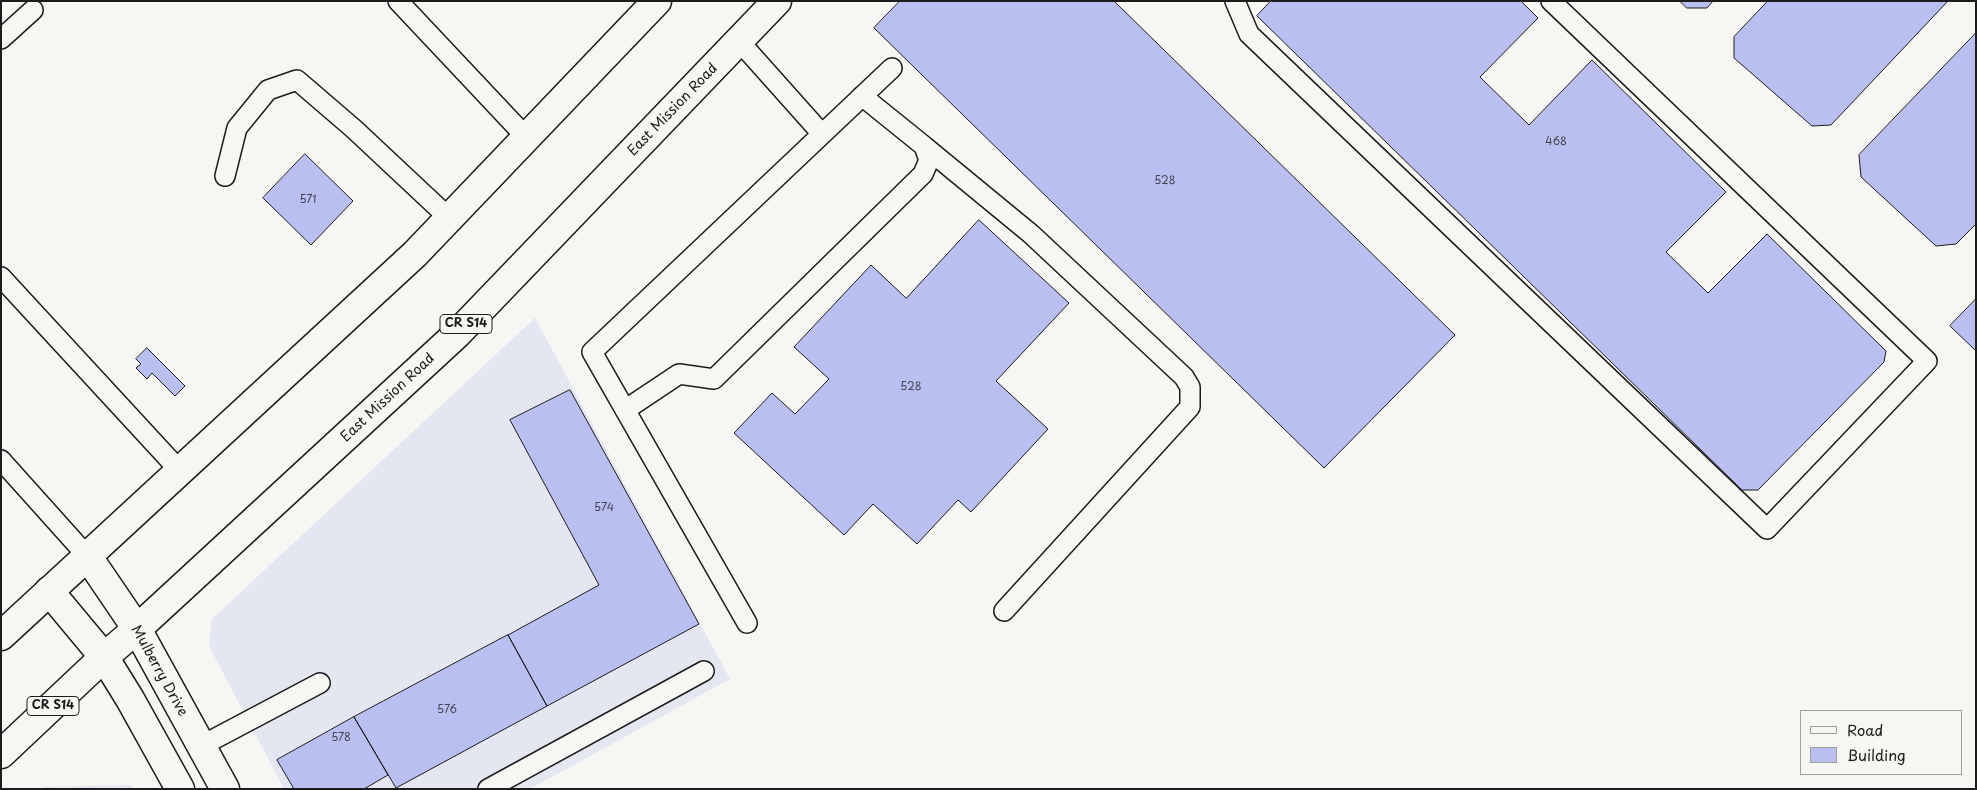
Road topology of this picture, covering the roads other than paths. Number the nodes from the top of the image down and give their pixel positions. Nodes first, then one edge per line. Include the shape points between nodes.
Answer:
1 (398, 1) edge
2 (657, 1) edge
3 (777, 1) edge
4 (1235, 1) edge
5 (1551, 1) edge
6 (33, 10) dead end
7 (1, 40) edge
8 (739, 42) junction
9 (892, 68) dead end
10 (862, 96) junction
11 (822, 134) junction
12 (526, 137) junction
13 (924, 146) junction
14 (225, 176) dead end
15 (449, 218) junction
16 (1, 277) edge
17 (625, 410) junction
18 (1, 460) edge
19 (180, 471) junction
20 (88, 557) junction
21 (50, 591) junction
22 (1004, 611) dead end
23 (747, 623) dead end
24 (137, 629) junction
25 (1, 636) edge
26 (104, 657) junction
27 (704, 671) dead end
28 (320, 683) dead end
29 (201, 746) junction
30 (1, 754) edge
31 (180, 789) edge
32 (225, 789) edge
33 (488, 789) edge

1 - 12 lane
2 - 12 main road
3 - 8 main road, East Mission Road / CR S14
4 - 5 lane via 1249,34 1767,529 1927,362
6 - 7 lane
8 - 11 lane
8 - 24 main road, East Mission Road / CR S14 via 457,334
9 - 10 lane
10 - 11 lane
10 - 13 lane
11 - 17 lane via 592,352
12 - 15 main road
13 - 17 lane via 929,160 923,174 714,379 679,374
13 - 22 lane via 1031,234 1184,377 1190,387 1190,408
14 - 15 lane via 237,128 268,90 296,80
15 - 19 main road via 415,254
16 - 19 lane
17 - 23 lane
18 - 20 lane
19 - 20 main road
20 - 21 main road
20 - 24 main road, Mulberry Drive
21 - 25 main road
21 - 26 main road
24 - 26 main road, East Mission Road / CR S14
24 - 29 main road, Mulberry Drive
26 - 30 main road, East Mission Road / CR S14
26 - 31 main road
27 - 33 lane
28 - 29 lane
29 - 32 main road, Mulberry Drive

